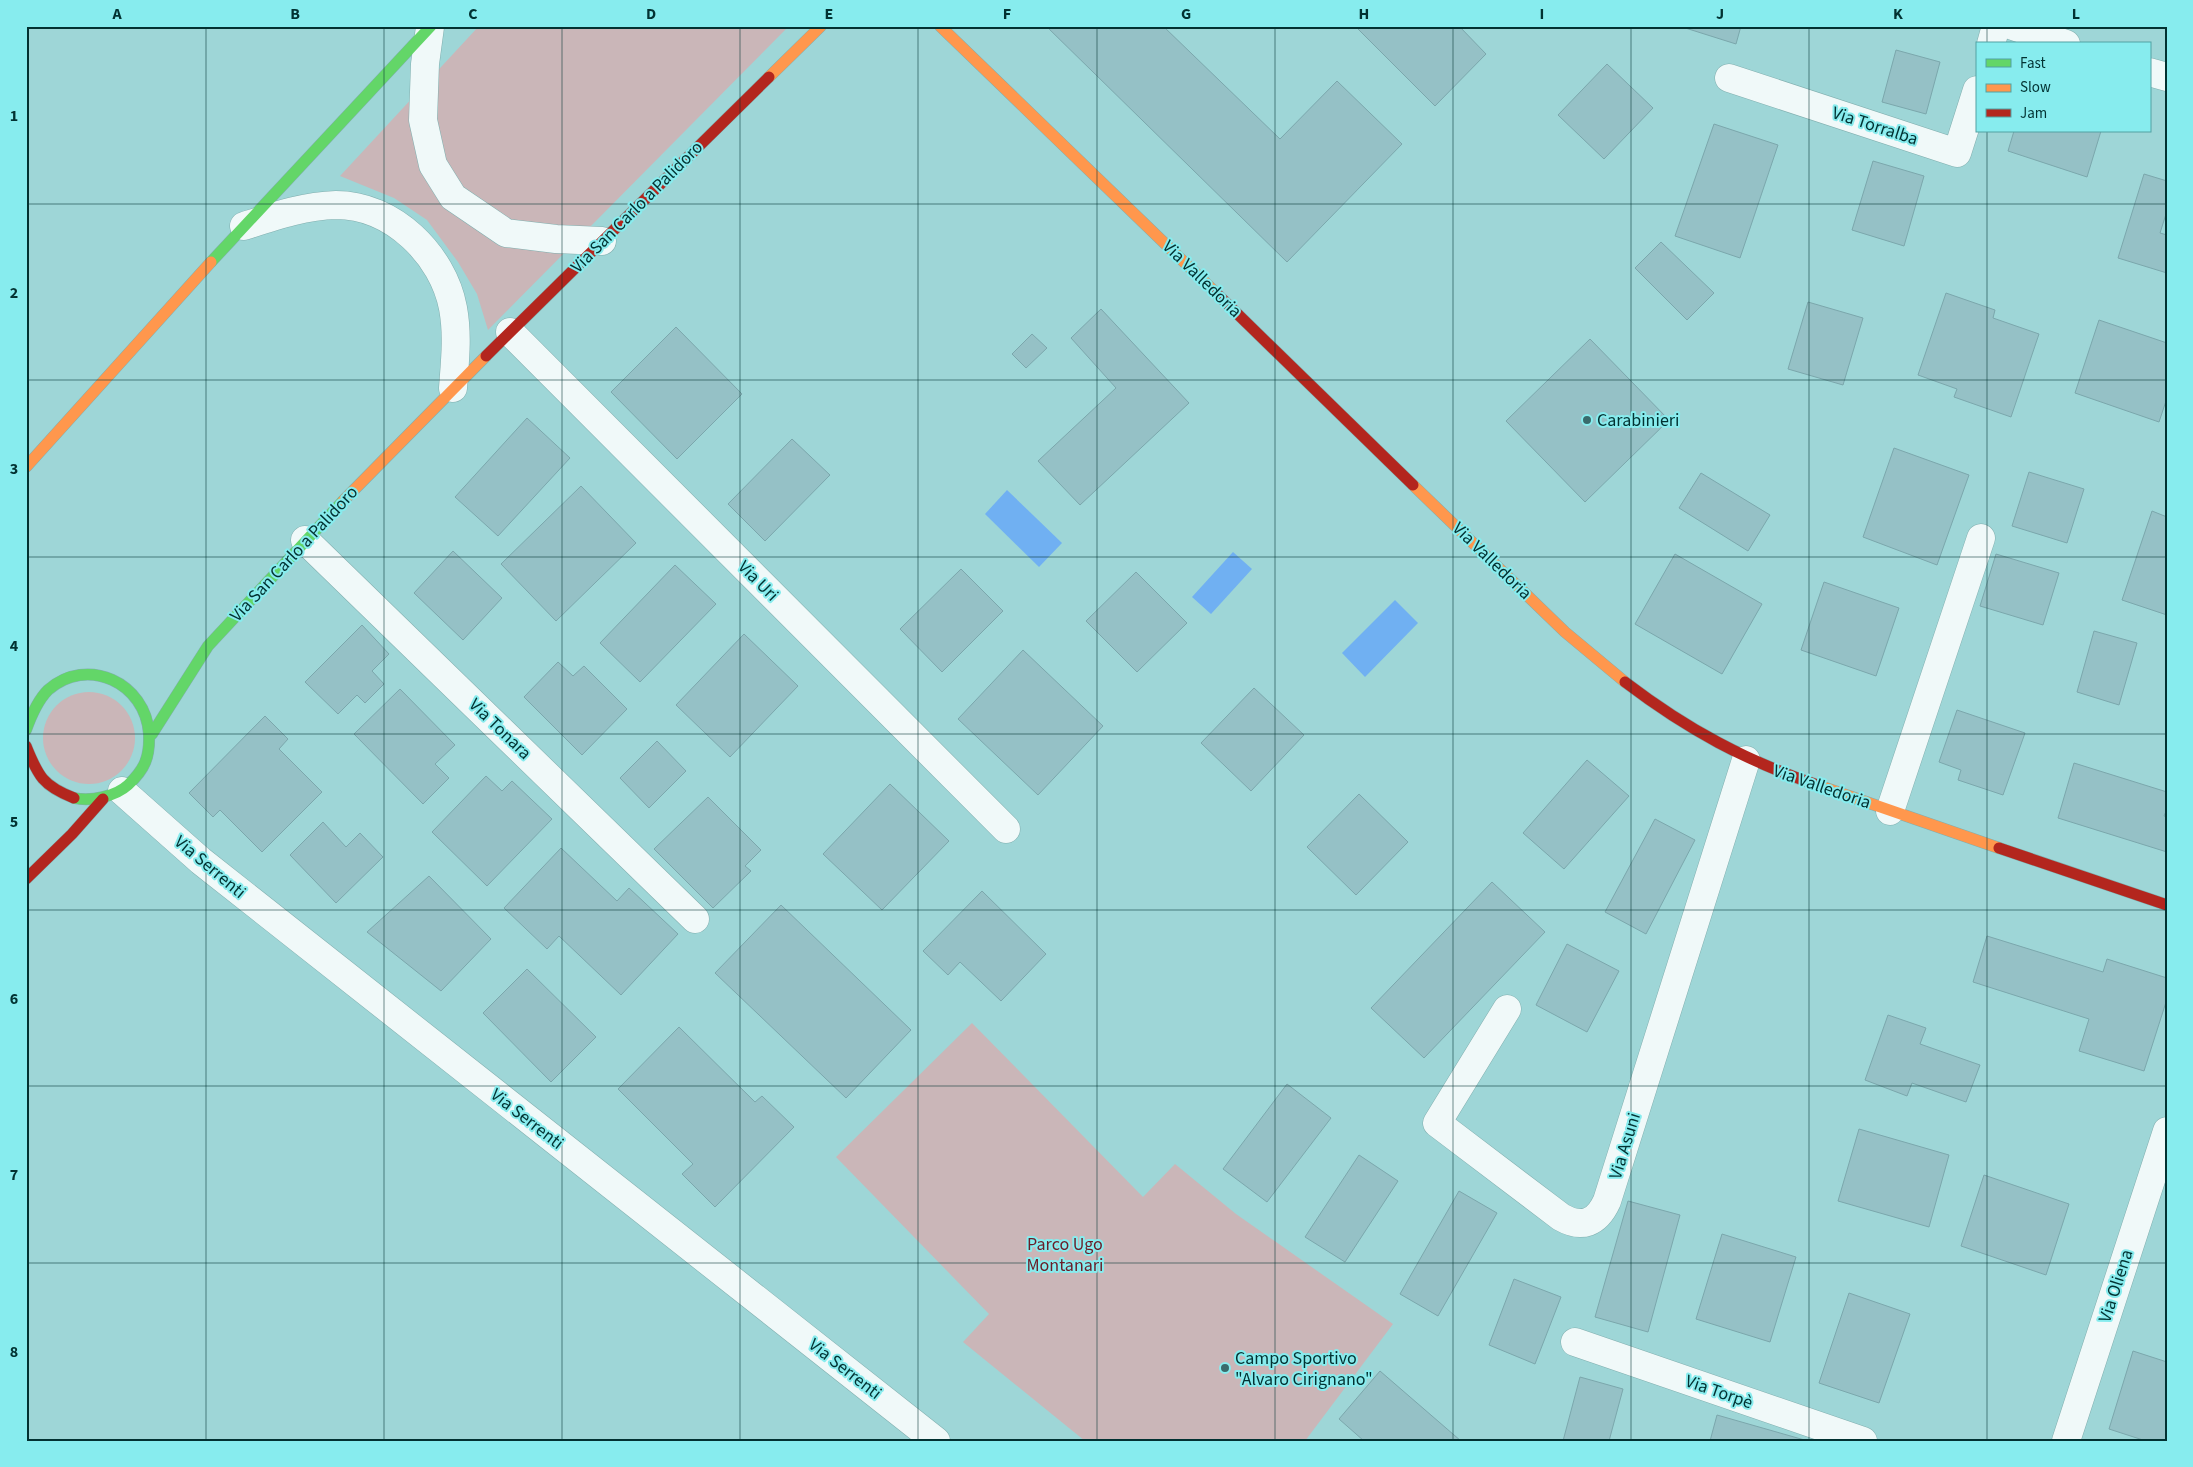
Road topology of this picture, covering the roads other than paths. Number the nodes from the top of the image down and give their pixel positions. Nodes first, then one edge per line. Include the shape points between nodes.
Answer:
1 (821, 26) edge
2 (940, 26) edge
3 (1996, 26) edge
4 (2013, 26) edge
5 (430, 27) edge
6 (1992, 42) edge
7 (2060, 42) edge
8 (2150, 72) edge
9 (2167, 77) edge
10 (1729, 78) dead end
11 (1976, 93) edge
12 (244, 226) junction
13 (602, 241) junction
14 (510, 332) junction
15 (453, 388) junction
16 (26, 468) edge
17 (1981, 538) dead end
18 (306, 540) junction
19 (26, 730) edge
20 (152, 734) junction
21 (27, 751) edge
22 (1746, 760) junction
23 (28, 779) edge
24 (113, 795) junction
25 (1890, 811) junction
26 (1006, 829) dead end
27 (26, 879) edge
28 (2167, 905) edge
29 (694, 919) dead end
30 (1507, 1009) dead end
31 (2167, 1132) edge
32 (1575, 1342) dead end
33 (936, 1441) edge
34 (1863, 1441) edge
35 (2066, 1441) edge

1 - 13 street, Via San Carlo a Palidoro
2 - 22 street, Via Valledoria via 1565,632 1640,695
3 - 6 street
4 - 7 street
5 - 12 street
5 - 13 street via 423,120 433,166 453,197 506,233
8 - 9 street
10 - 11 street, Via Torralba via 1957,153
12 - 15 street via 296,210 338,205 377,214 406,230 435,264 449,292 456,342
12 - 16 street
13 - 14 street, Via San Carlo a Palidoro
14 - 15 street, Via San Carlo a Palidoro
14 - 26 street, Via Uri
15 - 18 street, Via San Carlo a Palidoro
17 - 25 street
18 - 20 street, Via San Carlo a Palidoro via 208,646
18 - 29 street, Via Tonara
19 - 20 street via 30,713 42,695 58,682 78,675 99,676 119,683 136,696
20 - 24 street via 149,756 139,776
21 - 23 street
21 - 24 street via 40,777 57,792 80,800
22 - 25 street, Via Valledoria
22 - 30 street, Via Asuni via 1608,1201 1596,1219 1586,1224 1560,1217 1437,1123
24 - 27 street
24 - 33 street, Via Serrenti
25 - 28 street, Via Valledoria
31 - 35 street, Via Oliena
32 - 34 street, Via Torpè

